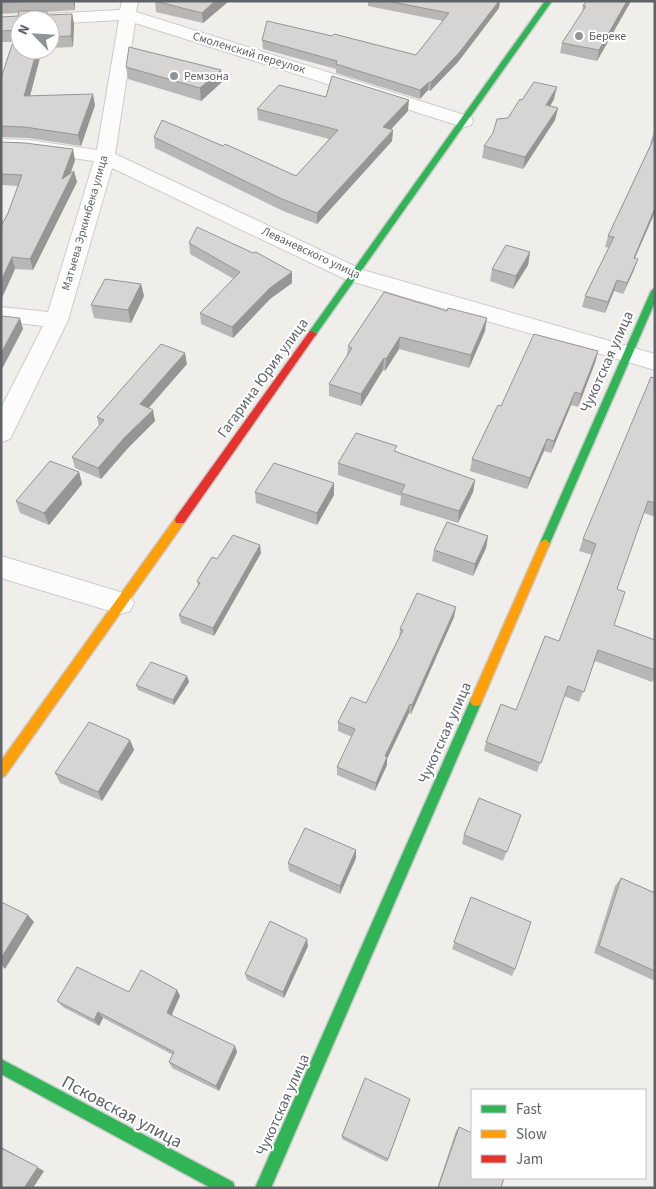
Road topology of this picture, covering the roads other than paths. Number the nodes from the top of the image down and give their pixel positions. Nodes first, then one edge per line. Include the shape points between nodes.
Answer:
1 (546, 2) edge
2 (129, 8) edge
3 (60, 16) edge
4 (464, 120) junction
5 (1, 145) edge
6 (105, 157) junction
7 (355, 275) junction
8 (655, 291) edge
9 (1, 314) edge
10 (57, 320) junction
11 (627, 354) junction
12 (655, 362) edge
13 (1, 433) edge
14 (1, 567) edge
15 (120, 603) junction
16 (1, 772) edge
17 (1, 1066) edge
18 (227, 1188) edge
19 (263, 1188) edge

1 - 4 main road, Гагарина Юрия улица
2 - 3 street, Смоленский переулок
2 - 4 street, Смоленский переулок
2 - 6 street, Матыева Эркинбека улица
4 - 7 main road, Гагарина Юрия улица
5 - 6 street, Леваневского улица
6 - 7 street, Леваневского улица
6 - 10 street, Матыева Эркинбека улица
7 - 11 street, Леваневского улица
7 - 15 main road, Гагарина Юрия улица
8 - 11 main road, Чукотская улица
9 - 10 street
10 - 13 street, Матыева Эркинбека улица
11 - 12 street, Леваневского улица
11 - 19 main road, Чукотская улица
14 - 15 street
15 - 16 main road, Гагарина Юрия улица
17 - 18 main road, Псковская улица

